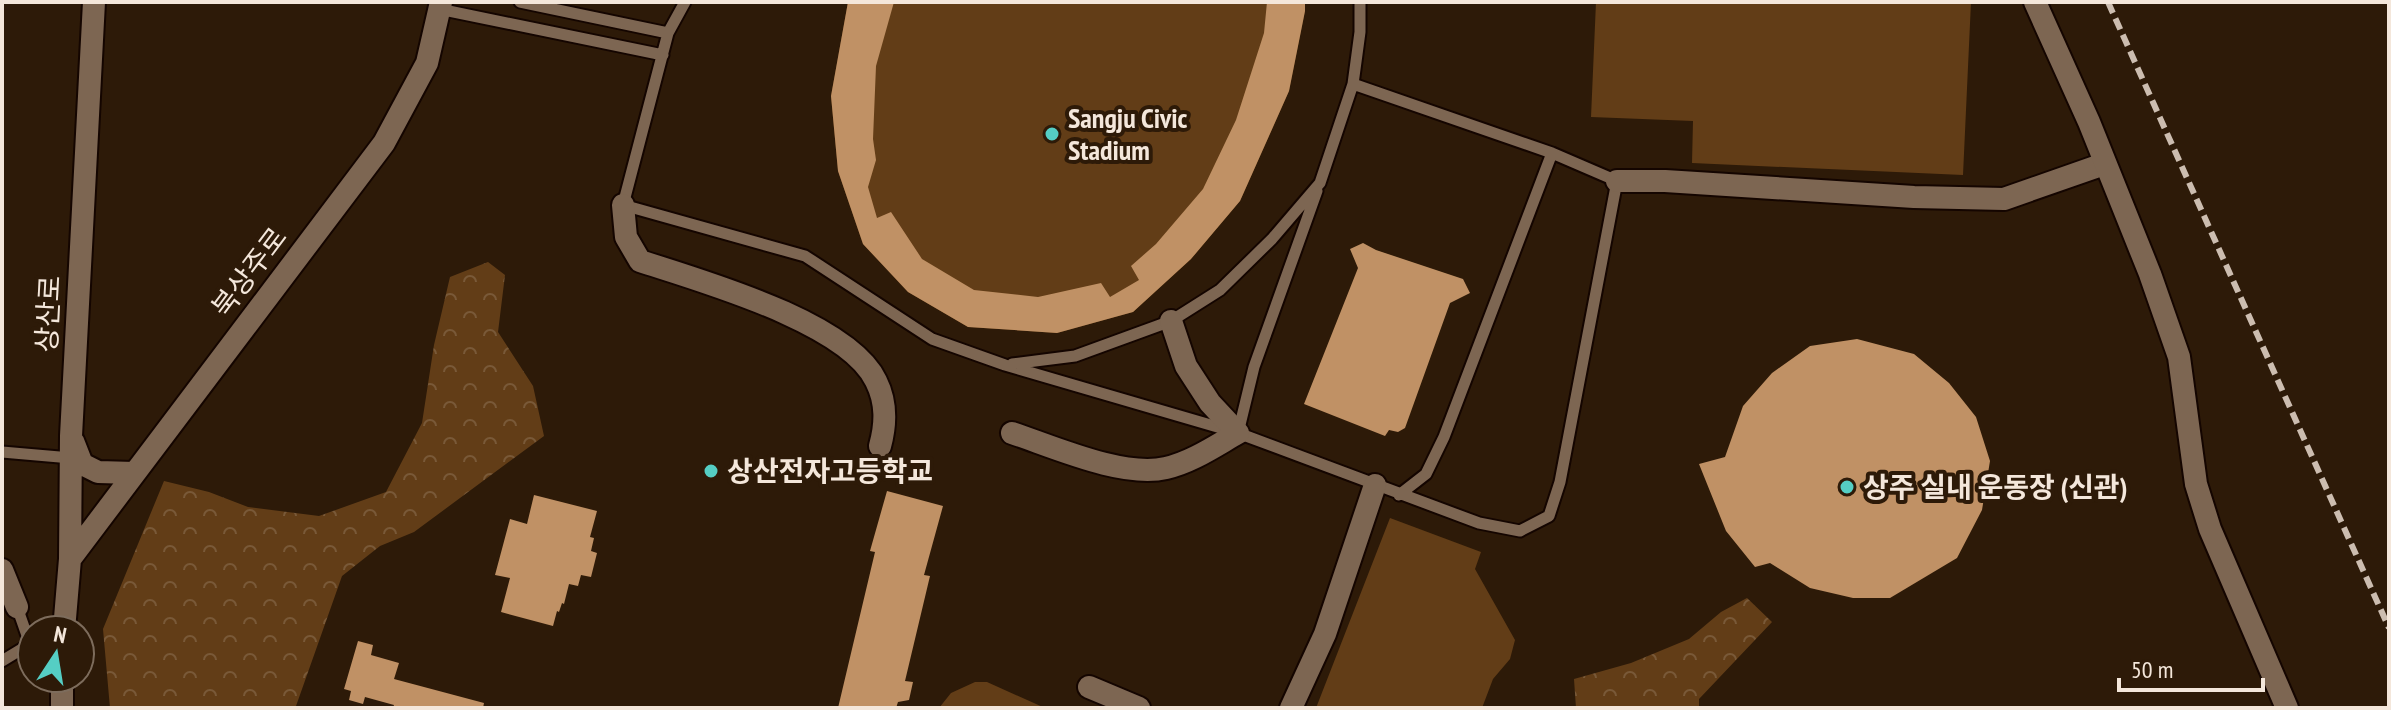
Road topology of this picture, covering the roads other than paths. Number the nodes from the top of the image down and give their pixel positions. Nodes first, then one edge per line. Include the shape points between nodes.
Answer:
1 (94, 2) edge
2 (520, 2) edge
3 (685, 2) edge
4 (1360, 2) edge
5 (2035, 2) edge
6 (440, 5) edge
7 (668, 33) junction
8 (663, 55) junction
9 (1353, 84) junction
10 (1552, 153) junction
11 (2104, 164) junction
12 (1617, 181) junction
13 (1320, 183) junction
14 (623, 205) junction
15 (1171, 321) junction
16 (1005, 365) junction
17 (1012, 433) dead end
18 (1238, 433) junction
19 (880, 446) dead end
20 (71, 447) junction
21 (2, 452) edge
22 (134, 473) junction
23 (1375, 485) junction
24 (1399, 495) junction
25 (70, 559) junction
26 (2, 570) edge
27 (17, 607) joint
28 (20, 614) edge
29 (65, 614) edge
30 (1089, 687) dead end
31 (1139, 708) edge
32 (1291, 708) edge
33 (2287, 708) edge

1 - 20 street, 상산로
2 - 7 lane
3 - 7 lane
4 - 9 lane
5 - 11 street
6 - 8 lane
6 - 22 street, 북상주로 via 427,63 384,143
7 - 8 lane
8 - 14 lane
9 - 10 lane
9 - 13 lane
10 - 12 lane
10 - 24 lane via 1444,437 1426,474
11 - 12 street via 2004,199
11 - 33 street via 2179,357 2196,484 2210,529
12 - 24 lane via 1560,482 1549,516 1520,531 1479,523
13 - 15 lane via 1220,290
13 - 18 lane via 1254,367
14 - 16 lane via 805,256 932,339
14 - 19 street via 626,237 640,261 751,297 841,341 876,381 886,421
15 - 16 lane via 1075,356
15 - 18 street via 1186,366
16 - 18 lane
17 - 18 street via 1147,471 1190,460
18 - 23 lane
20 - 21 lane
20 - 22 street via 82,464 98,472
20 - 25 street, 상산로
22 - 25 street, 북상주로
23 - 24 lane
23 - 32 street via 1325,634
25 - 29 street, 상산로
26 - 27 street
27 - 28 lane
30 - 31 street

